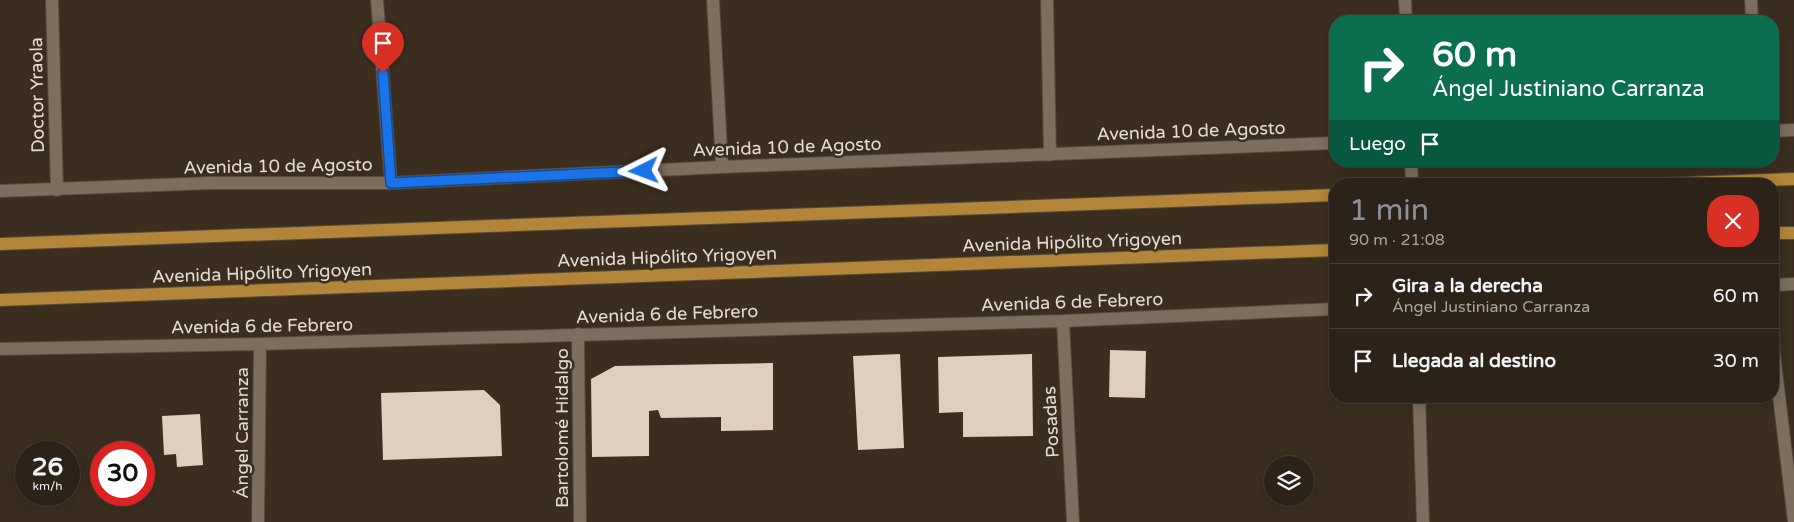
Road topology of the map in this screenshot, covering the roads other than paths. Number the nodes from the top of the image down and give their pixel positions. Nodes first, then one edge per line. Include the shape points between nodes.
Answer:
1 (52, 0) edge
2 (377, 0) edge
3 (713, 0) edge
4 (1046, 0) edge
5 (1406, 0) edge
6 (1751, 0) edge
7 (1406, 15) edge
8 (1752, 15) edge
9 (1794, 130) edge
10 (1779, 131) edge
11 (1329, 143) edge
12 (1050, 155) junction
13 (722, 167) junction
14 (1794, 179) edge
15 (1779, 180) edge
16 (391, 183) junction
17 (57, 190) junction
18 (0, 191) edge
19 (1329, 195) edge
20 (1794, 233) edge
21 (1779, 234) edge
22 (0, 244) edge
23 (1329, 250) edge
24 (1794, 284) edge
25 (1779, 285) edge
26 (0, 300) edge
27 (1329, 309) edge
28 (1063, 321) junction
29 (578, 334) junction
30 (260, 344) junction
31 (0, 348) edge
32 (1779, 396) edge
33 (1419, 403) edge
34 (1794, 521) edge
35 (258, 522) edge
36 (580, 522) edge
37 (1073, 522) edge
38 (1423, 522) edge

1 - 17 street, Doctor Yraola
2 - 16 street
3 - 13 street
4 - 12 street
5 - 7 street
6 - 8 street
9 - 10 street
11 - 12 street, Avenida 10 de Agosto
12 - 13 street, Avenida 10 de Agosto
13 - 16 street, Avenida 10 de Agosto
14 - 15 main road
16 - 17 street, Avenida 10 de Agosto via 211,184
17 - 18 street, Avenida 10 de Agosto
19 - 22 main road, Avenida Hipólito Yrigoyen
20 - 21 main road
23 - 26 main road, Avenida Hipólito Yrigoyen
24 - 25 street
27 - 28 street, Avenida 6 de Febrero
28 - 29 street, Avenida 6 de Febrero
28 - 37 street, Posadas
29 - 30 street, Avenida 6 de Febrero
29 - 36 street, Bartolomé Hidalgo
30 - 31 street, Avenida 6 de Febrero
30 - 35 street, Ángel Carranza
32 - 34 street
33 - 38 street

